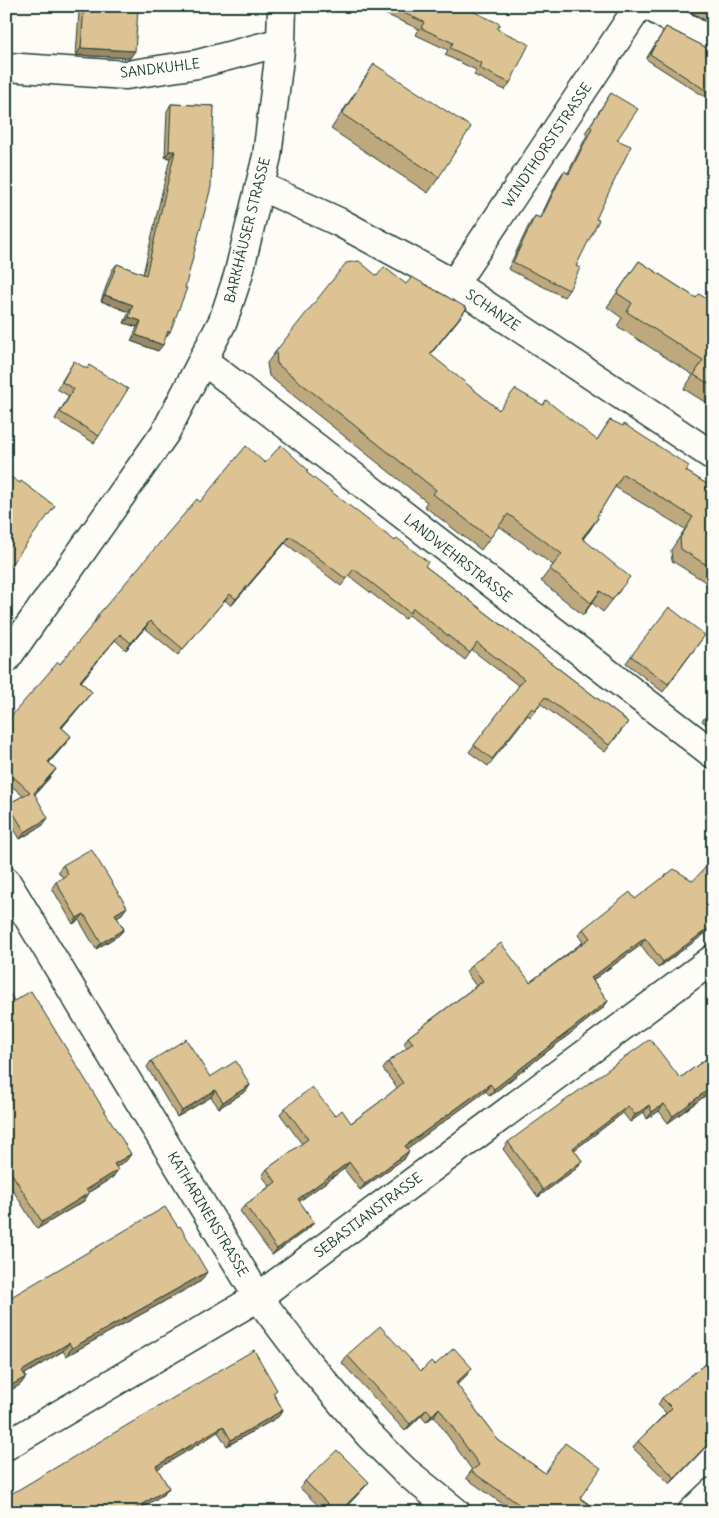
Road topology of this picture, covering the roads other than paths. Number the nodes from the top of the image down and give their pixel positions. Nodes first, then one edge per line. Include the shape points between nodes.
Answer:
1 (282, 6) edge
2 (639, 6) edge
3 (649, 6) edge
4 (281, 42) junction
5 (713, 43) edge
6 (6, 67) edge
7 (260, 186) junction
8 (454, 284) junction
9 (204, 361) junction
10 (713, 456) edge
11 (6, 659) edge
12 (713, 754) edge
13 (6, 880) edge
14 (713, 959) edge
15 (258, 1296) junction
16 (6, 1446) edge
17 (713, 1492) edge
18 (456, 1512) edge
19 (692, 1512) edge

1 - 4 street, BARKHÄUSER STRASSE
2 - 8 street, WINDTHORSTSTRASSE
3 - 5 street
4 - 6 street, SANDKUHLE via 198,64 126,75
4 - 7 street, BARKHÄUSER STRASSE
7 - 8 street, SCHANZE via 339,222
7 - 9 street, BARKHÄUSER STRASSE via 238,276 223,322
8 - 10 street, SCHANZE
9 - 11 street, BARKHÄUSER STRASSE via 164,433
9 - 12 street, LANDWEHRSTRASSE
13 - 15 street, KATHARINENSTRASSE
14 - 15 street, SEBASTIANSTRASSE
15 - 16 street, SEBASTIANSTRASSE
15 - 18 street, KATHARINENSTRASSE via 307,1362 369,1435 404,1470
17 - 19 street

